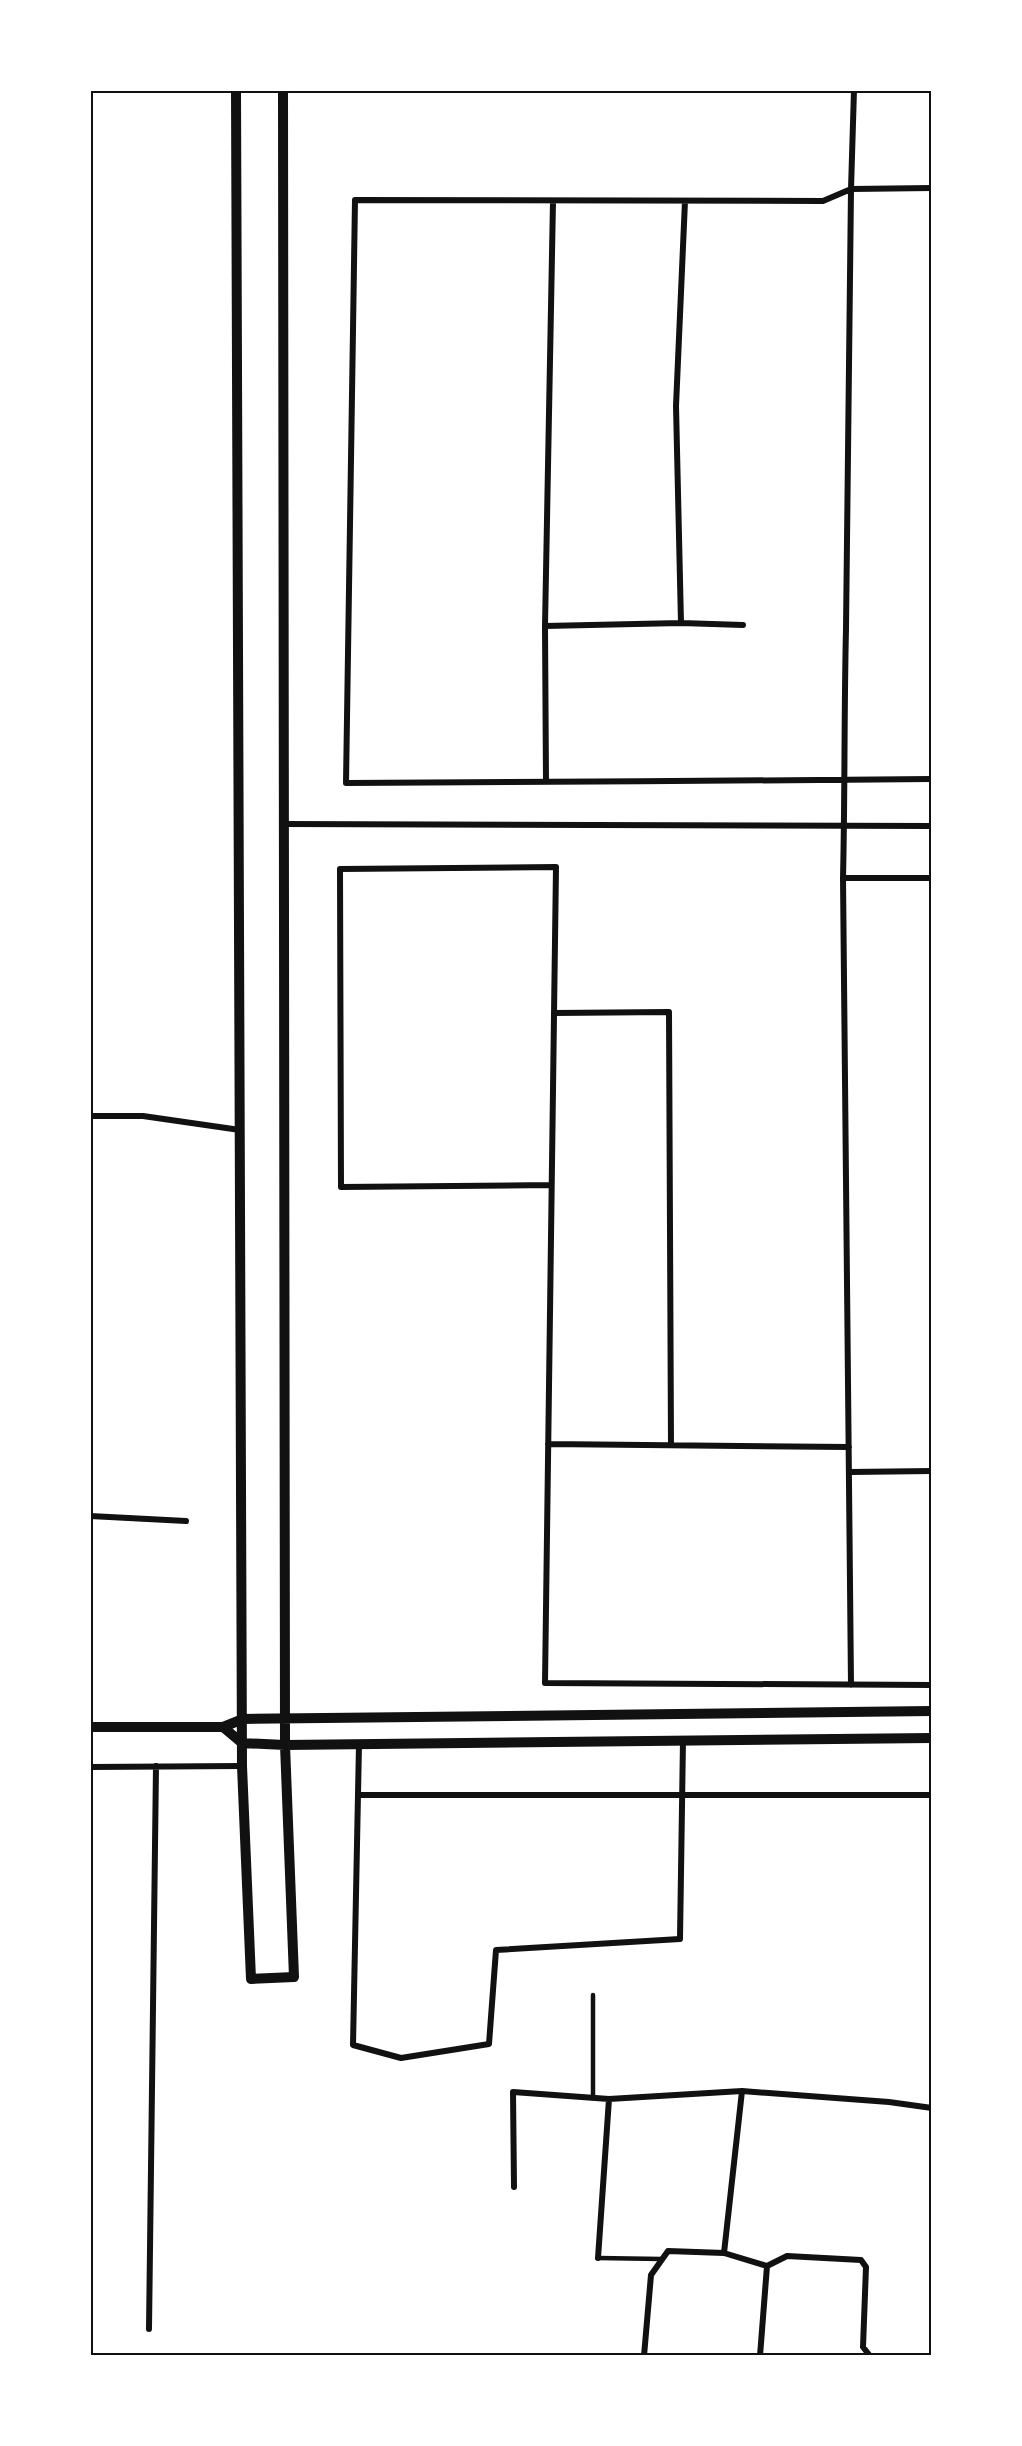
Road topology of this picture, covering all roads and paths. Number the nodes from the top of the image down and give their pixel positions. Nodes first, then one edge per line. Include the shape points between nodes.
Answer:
1 (236, 90) edge
2 (283, 90) edge
3 (854, 90) edge
4 (932, 188) edge
5 (851, 189) junction
6 (553, 201) junction
7 (685, 201) junction
8 (681, 623) junction
9 (743, 625) dead end
10 (545, 626) junction
11 (932, 779) edge
12 (844, 780) junction
13 (546, 782) junction
14 (284, 824) junction
15 (844, 826) junction
16 (932, 826) edge
17 (843, 878) junction
18 (932, 878) edge
19 (554, 1013) junction
20 (90, 1116) edge
21 (241, 1130) junction
22 (551, 1185) junction
23 (548, 1444) junction
24 (671, 1445) junction
25 (849, 1447) junction
26 (932, 1471) edge
27 (850, 1472) junction
28 (90, 1516) edge
29 (186, 1521) dead end
30 (851, 1685) junction
31 (932, 1686) edge
32 (932, 1711) edge
33 (243, 1719) junction
34 (285, 1720) junction
35 (90, 1727) edge
36 (223, 1727) junction
37 (932, 1738) edge
38 (683, 1740) junction
39 (242, 1743) junction
40 (359, 1744) junction
41 (285, 1745) junction
42 (156, 1766) junction
43 (242, 1766) junction
44 (90, 1767) edge
45 (358, 1795) junction
46 (682, 1795) junction
47 (932, 1795) edge
48 (592, 1995) dead end
49 (742, 2091) junction
50 (593, 2098) junction
51 (609, 2099) junction
52 (932, 2108) edge
53 (514, 2187) dead end
54 (724, 2253) junction
55 (598, 2258) joint
56 (662, 2259) junction
57 (767, 2266) junction
58 (149, 2329) dead end
59 (644, 2356) edge
60 (760, 2356) edge
61 (870, 2356) edge

1 - 21 street
2 - 14 street
3 - 5 street
4 - 5 street
5 - 7 street via 823,201
5 - 12 street
6 - 7 street
6 - 10 street
6 - 13 street via 355,200 346,783
7 - 8 street via 676,406
8 - 9 street
8 - 10 street
10 - 13 street
11 - 12 street
12 - 13 street
12 - 15 street
14 - 15 street
14 - 34 street
15 - 16 street
15 - 17 street
17 - 18 street
17 - 25 street
19 - 22 street
19 - 22 street via 556,867 340,869 341,1187
19 - 24 street via 669,1012
20 - 21 street via 143,1116
21 - 33 street
22 - 23 street
23 - 24 street
23 - 30 street via 545,1683
24 - 25 street
25 - 27 street
26 - 27 street
27 - 30 street
28 - 29 street
30 - 31 street
32 - 34 street
33 - 34 street
33 - 36 street
33 - 39 street
34 - 41 street
35 - 36 street
36 - 39 street
37 - 38 street
38 - 40 street
38 - 46 street
39 - 41 street
39 - 43 street
40 - 41 street
40 - 45 street
41 - 43 street via 294,1977 251,1979
42 - 43 street
42 - 44 street
42 - 58 street
45 - 46 street
45 - 46 street via 353,2045 401,2058 489,2044 496,1950 680,1940
46 - 47 street
48 - 50 lane
49 - 51 street
49 - 52 street
49 - 54 street
50 - 51 street
50 - 53 street via 513,2092
51 - 55 street
54 - 56 street via 668,2251
54 - 57 street
55 - 56 lane
56 - 59 street via 651,2275
57 - 60 street
57 - 61 street via 787,2256 861,2260 866,2267 863,2347

